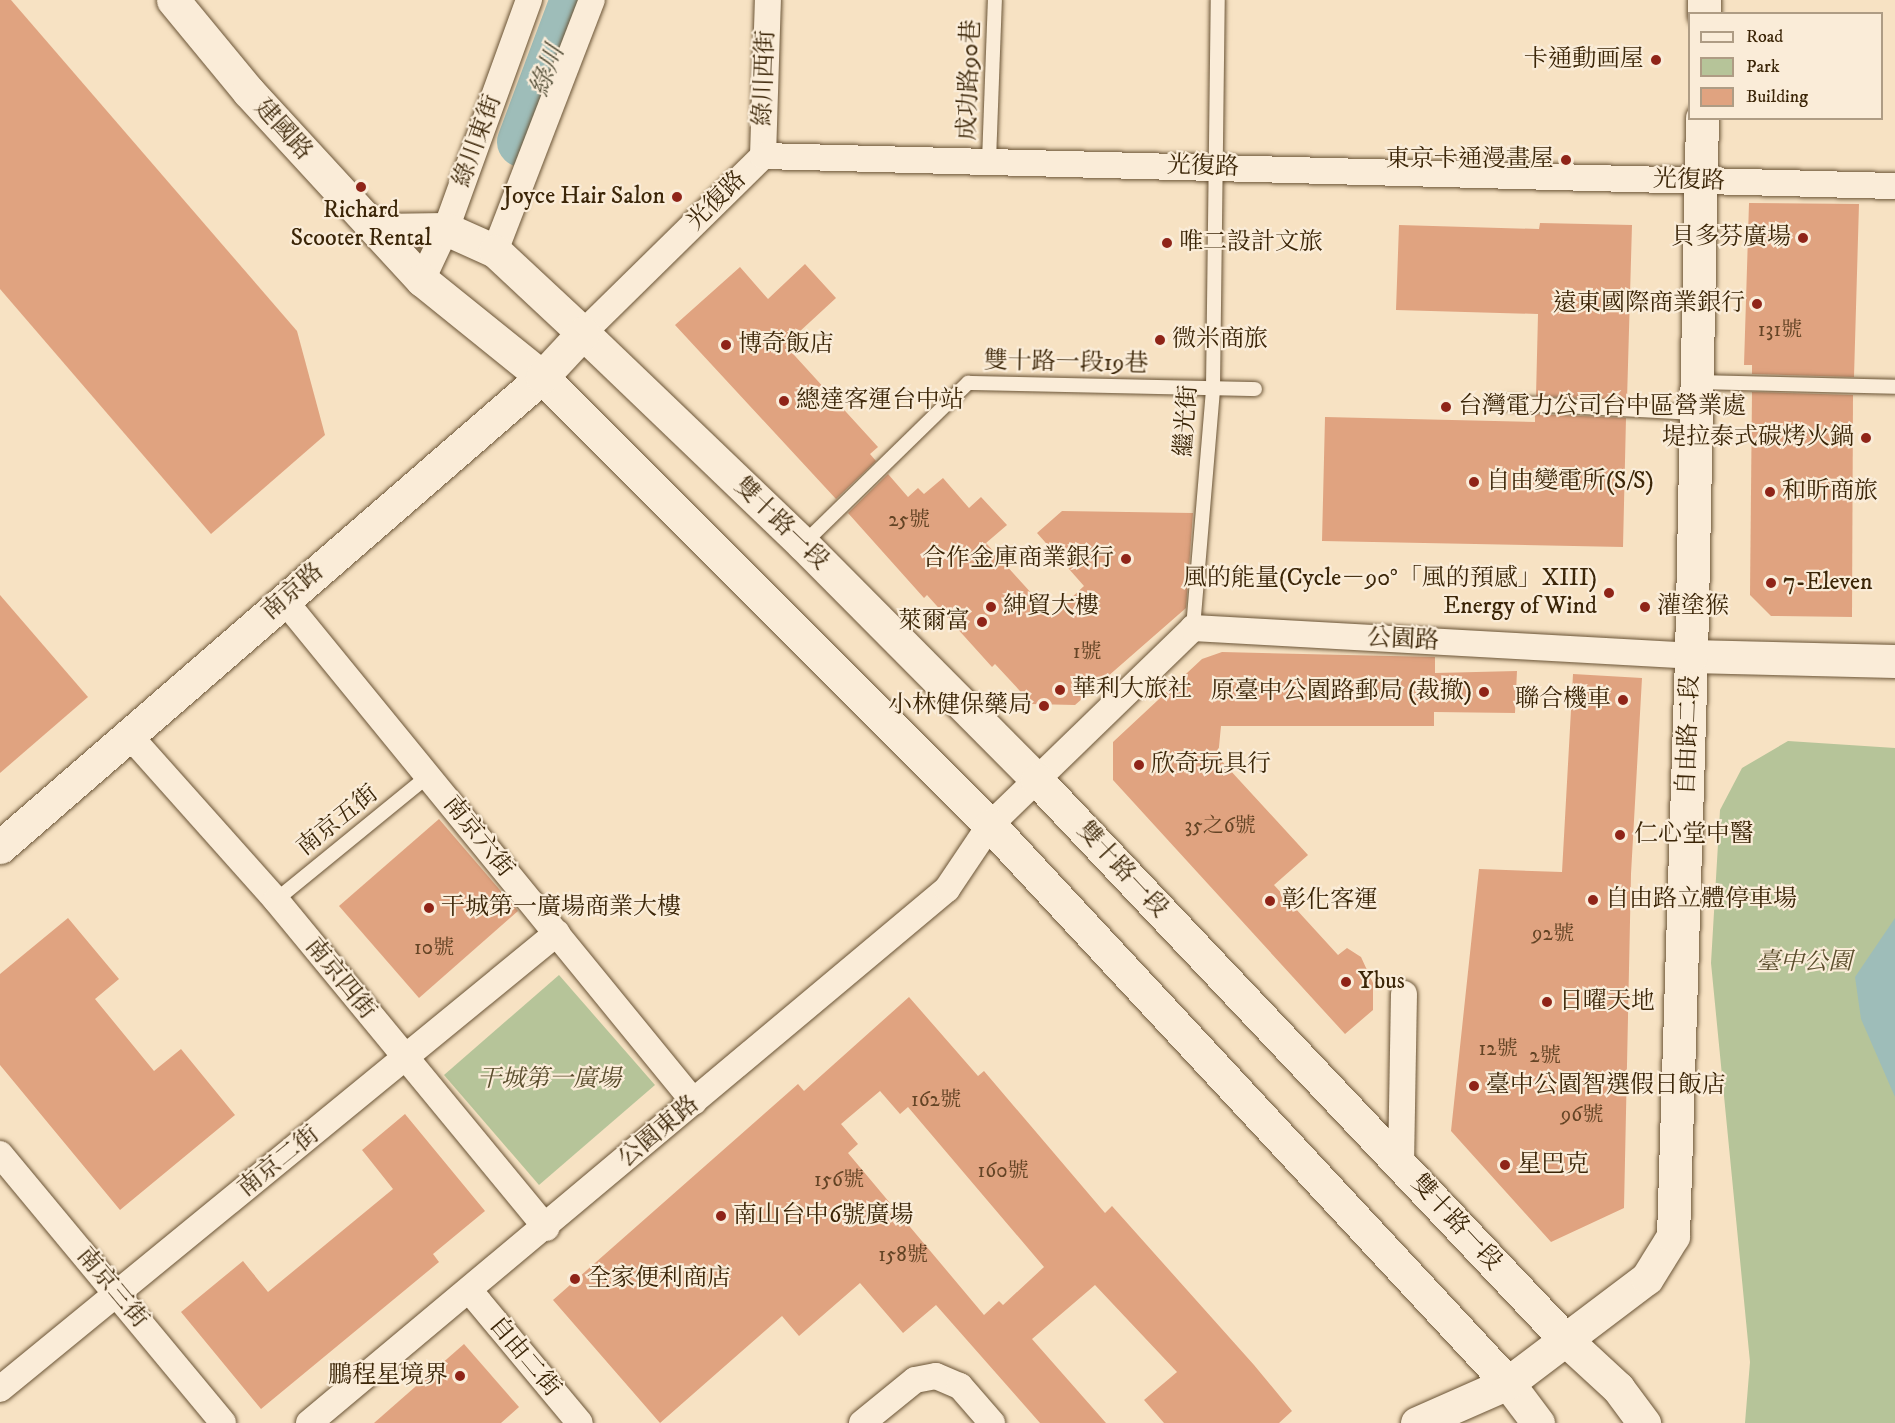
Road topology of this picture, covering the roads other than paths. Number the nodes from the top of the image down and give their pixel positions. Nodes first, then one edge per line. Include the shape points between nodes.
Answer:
1 (530, 0) edge
2 (592, 0) edge
3 (768, 0) edge
4 (995, 0) edge
5 (1218, 0) edge
6 (175, 6) edge
7 (1702, 120) edge
8 (763, 156) junction
9 (989, 161) junction
10 (1216, 167) junction
11 (1701, 181) junction
12 (1895, 186) edge
13 (446, 229) junction
14 (378, 230) junction
15 (495, 251) junction
16 (422, 280) junction
17 (583, 333) junction
18 (542, 377) junction
19 (1895, 387) edge
20 (1213, 388) junction
21 (1255, 389) dead end
22 (1696, 398) junction
23 (1507, 404) dead end
24 (803, 544) junction
25 (284, 600) junction
26 (1193, 628) junction
27 (1691, 656) junction
28 (1895, 661) edge
29 (129, 735) junction
30 (428, 776) junction
31 (1037, 780) junction
32 (990, 825) junction
33 (0, 847) edge
34 (276, 900) junction
35 (557, 933) junction
36 (1404, 994) dead end
37 (406, 1060) junction
38 (694, 1102) junction
39 (0, 1154) edge
40 (1401, 1166) junction
41 (546, 1228) junction
42 (469, 1290) junction
43 (116, 1293) junction
44 (1566, 1340) junction
45 (1508, 1383) junction
46 (0, 1389) edge
47 (223, 1423) edge
48 (309, 1423) edge
49 (580, 1423) edge
50 (862, 1423) edge
51 (992, 1423) edge
52 (1417, 1423) edge
53 (1538, 1423) edge
54 (1644, 1423) edge

1 - 13 street, 綠川東街
2 - 15 street
3 - 8 street, 綠川西街
4 - 9 lane, 成功路90巷
5 - 10 lane, 繼光街
6 - 14 main road, 建國路
7 - 11 main road, 自由路二段
8 - 9 street, 光復路
8 - 17 street, 光復路
9 - 10 street, 光復路
10 - 11 street, 光復路
10 - 20 lane, 繼光街
11 - 12 street, 光復路
11 - 22 main road, 自由路二段
13 - 14 main road
13 - 15 main road
13 - 16 street, 綠川東街
14 - 16 main road, 建國路
15 - 17 main road
16 - 18 main road, 建國路
17 - 18 main road, 南京路
17 - 24 main road, 雙十路一段
18 - 25 main road, 南京路
18 - 32 main road
19 - 22 lane
20 - 21 lane, 雙十路一段19巷
20 - 24 lane, 雙十路一段19巷 via 968,383
20 - 26 lane, 繼光街
22 - 23 lane
22 - 27 main road, 自由路二段
24 - 31 main road, 雙十路一段
25 - 29 main road, 南京路
25 - 30 street, 南京六街
26 - 27 street, 公園路
26 - 31 street
27 - 28 main road, 公園路
27 - 44 main road, 自由路二段 via 1672,1236 1647,1278
29 - 33 main road, 南京路
29 - 34 street, 南京四街
30 - 34 lane, 南京五街
30 - 35 street, 南京六街
31 - 32 street
31 - 40 main road, 雙十路一段
32 - 38 street, 公園東路 via 946,890
32 - 45 main road
34 - 37 street, 南京四街
35 - 37 street, 南京二街
35 - 38 street, 南京六街
36 - 40 street
37 - 41 street, 南京四街
37 - 43 street, 南京二街
38 - 41 street, 公園東路
39 - 43 street, 南京三街
40 - 44 main road, 雙十路一段
41 - 42 street, 公園東路
42 - 48 street, 公園東路
42 - 49 street, 自由二街
43 - 46 street, 南京二街
43 - 47 street, 南京三街
44 - 45 main road, 自由路二段
44 - 54 main road, 雙十路一段 via 1618,1388
45 - 52 main road, 自由路二段
45 - 53 main road
50 - 51 street via 915,1380 936,1376 960,1386

